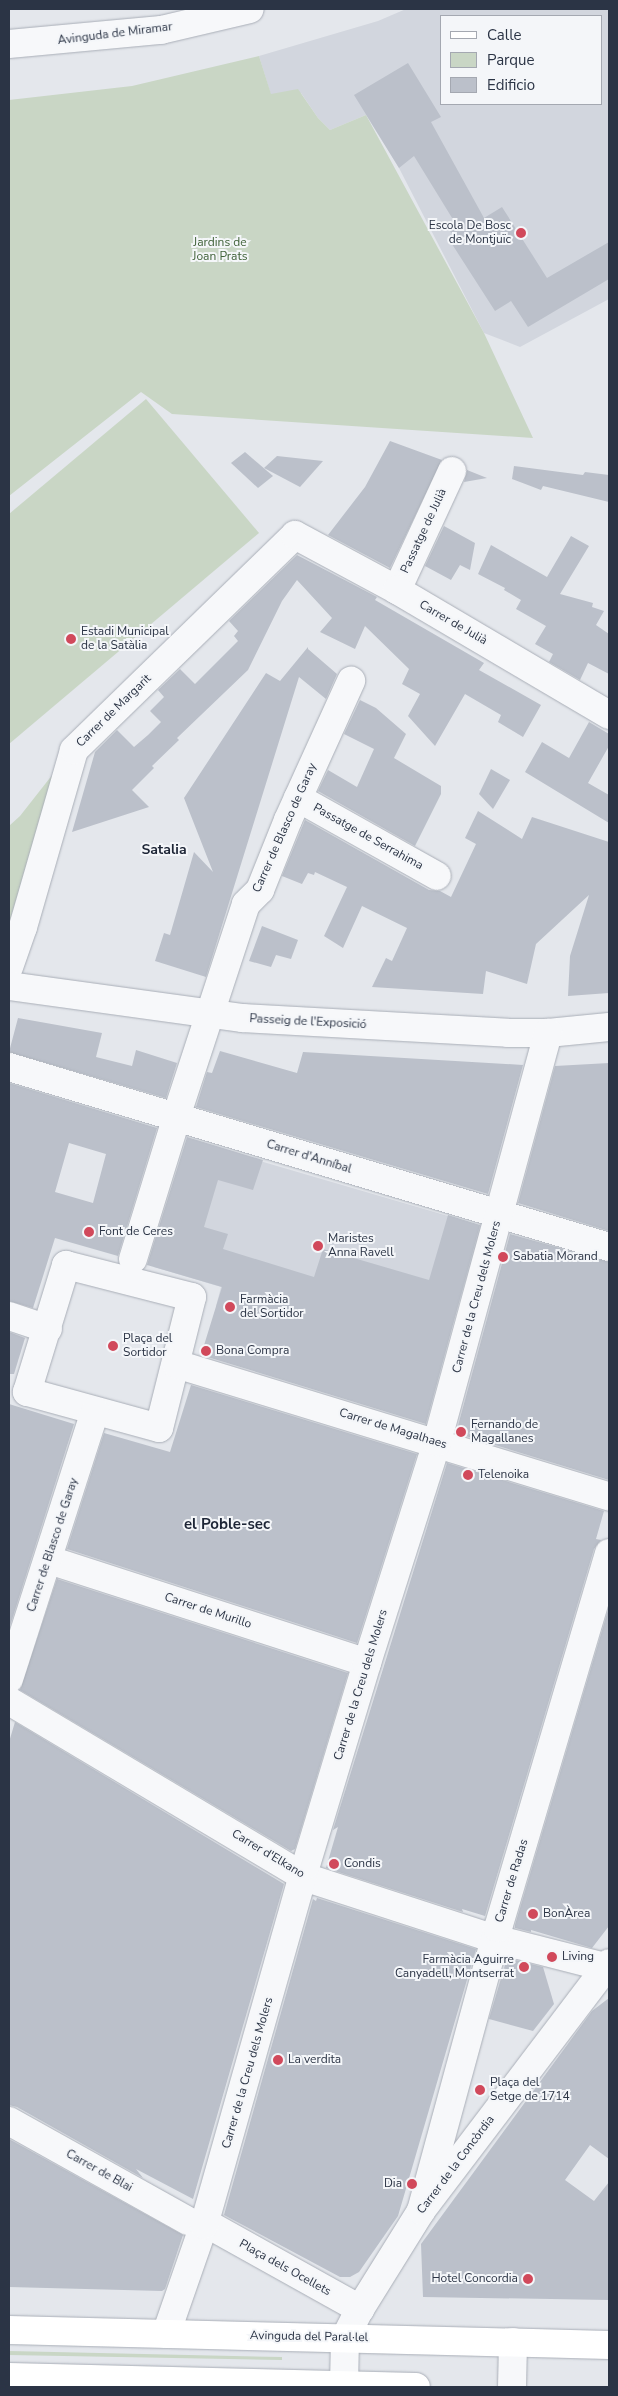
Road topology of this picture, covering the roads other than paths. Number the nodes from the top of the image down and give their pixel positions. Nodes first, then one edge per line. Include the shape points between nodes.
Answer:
1 (250, 9) edge
2 (9, 44) edge
3 (452, 472) dead end
4 (295, 535) joint
5 (397, 590) junction
6 (351, 681) dead end
7 (609, 715) edge
8 (298, 798) junction
9 (437, 876) dead end
10 (9, 967) edge
11 (9, 986) edge
12 (211, 1015) junction
13 (609, 1027) edge
14 (548, 1033) junction
15 (9, 1067) edge
16 (174, 1123) junction
17 (499, 1214) junction
18 (609, 1247) edge
19 (130, 1269) junction
20 (9, 1316) edge
21 (48, 1329) junction
22 (176, 1364) junction
23 (96, 1411) junction
24 (437, 1442) junction
25 (609, 1496) edge
26 (609, 1553) edge
27 (49, 1560) junction
28 (367, 1663) junction
29 (9, 1679) edge
30 (9, 1700) edge
31 (304, 1877) junction
32 (495, 1939) junction
33 (608, 1966) edge
34 (9, 2121) edge
35 (421, 2211) junction
36 (200, 2224) joint
37 (360, 2309) junction
38 (9, 2330) edge
39 (166, 2334) junction
40 (345, 2338) junction
41 (513, 2342) junction
42 (609, 2344) edge
43 (9, 2377) edge
44 (344, 2386) junction
45 (416, 2387) edge
46 (512, 2387) edge

1 - 2 street, Avinguda de Miramar via 161,30
3 - 5 street, Passatge de Julià
4 - 5 street, Carrer de Julià
4 - 10 street, Carrer de Margarit via 74,750
5 - 7 street, Carrer de Julià
6 - 8 street, Carrer de Blasco de Garay
8 - 9 street, Passatge de Serrahima
8 - 12 street, Carrer de Blasco de Garay via 260,890 246,904
11 - 12 street, Passeig de l'Exposició
12 - 14 street, Passeig de l'Exposició
12 - 16 street, Carrer de Blasco de Garay
13 - 14 street, Passeig de l'Exposició
14 - 17 street, Carrer de la Creu dels Molers
15 - 16 street, Carrer d'Anníbal
16 - 17 street, Carrer d'Anníbal
16 - 19 street, Carrer de Blasco de Garay
17 - 18 street, Carrer d'Anníbal
17 - 24 street, Carrer de la Creu dels Molers
19 - 21 street via 66,1265
19 - 22 street via 192,1298
20 - 21 street
21 - 23 street via 27,1392
22 - 23 street via 159,1428
22 - 24 street, Carrer de Magalhaes
23 - 27 street, Carrer de Blasco de Garay
24 - 25 street, Carrer de Magalhaes
24 - 28 street, Carrer de la Creu dels Molers
26 - 32 street, Carrer de Radas
27 - 28 street, Carrer de Murillo
27 - 29 street, Carrer de Blasco de Garay
28 - 31 street, Carrer de la Creu dels Molers
30 - 31 street, Carrer d'Elkano
31 - 32 street, Carrer d'Elkano
31 - 39 street, Carrer de la Creu dels Molers via 204,2225
32 - 33 street, Carrer d'Elkano
32 - 35 street, Carrer de Radas
33 - 35 street, Carrer de la Concòrdia
34 - 36 street, Carrer de Blai
35 - 37 street, Carrer de la Concòrdia
36 - 37 street, Plaça dels Ocellets
37 - 40 street, Carrer de la Concòrdia
38 - 39 main road, Avinguda del Paral·lel
39 - 40 main road, Avinguda del Paral·lel
40 - 41 main road, Avinguda del Paral·lel
40 - 44 street, Carrer de la Concòrdia
41 - 42 main road, Avinguda del Paral·lel
41 - 46 street
43 - 44 main road
44 - 45 main road

